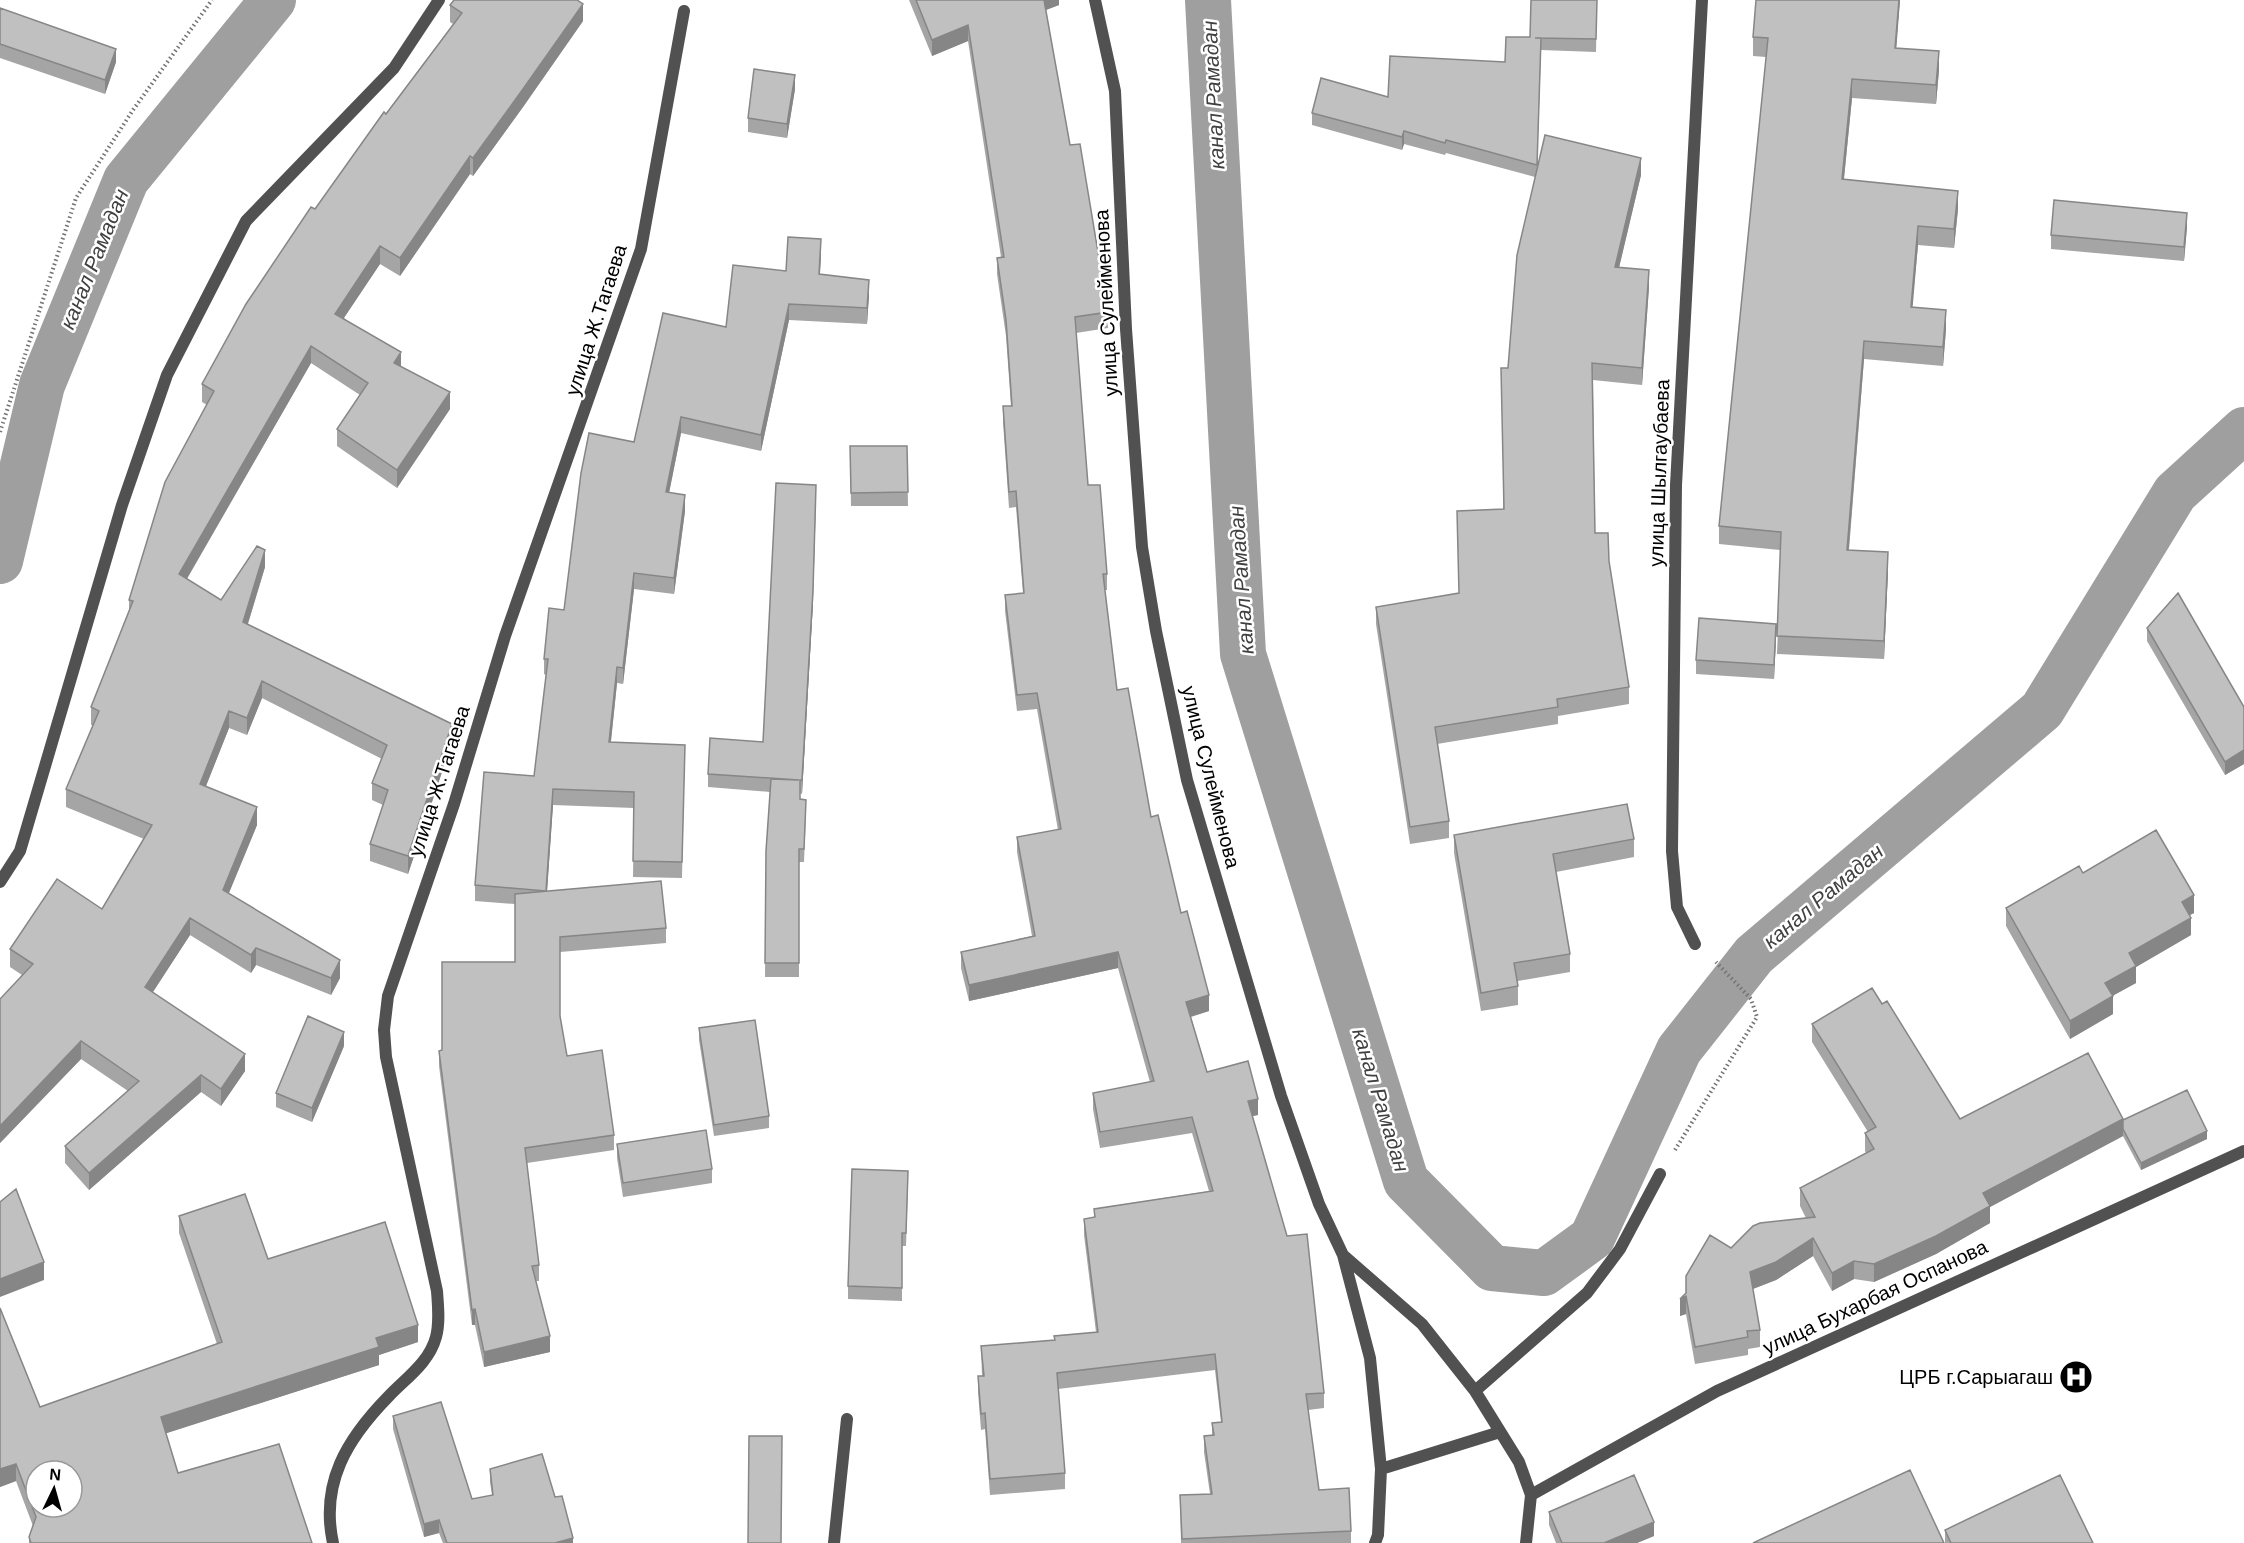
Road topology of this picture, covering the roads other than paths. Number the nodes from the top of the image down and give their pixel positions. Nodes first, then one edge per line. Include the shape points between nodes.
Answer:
1 (439, 0) edge
2 (1095, 0) edge
3 (1702, 0) edge
4 (684, 11) dead end
5 (0, 882) edge
6 (1695, 944) dead end
7 (2244, 1151) edge
8 (1660, 1174) road end
9 (1343, 1255) junction
10 (1475, 1391) junction
11 (847, 1419) dead end
12 (1500, 1432) junction
13 (1380, 1469) junction
14 (1531, 1495) junction
15 (333, 1543) edge
16 (834, 1543) edge
17 (1375, 1543) edge
18 (1526, 1543) edge

1 - 5 street via 394,68 246,221 167,375 122,505 20,852
2 - 9 street, улица Сулейменова via 1114,91 1142,547 1156,631 1187,780 1281,1096 1319,1204
3 - 6 street, улица Шылгаубаева via 1676,485 1672,851 1677,907
4 - 15 street, улица Ж.Тагаева via 641,249 506,636 388,996 386,1058 437,1292 438,1320 436,1337 419,1368 387,1398 341,1456 330,1491 328,1522
7 - 14 street, улица Бухарбая Оспанова via 1717,1391
8 - 10 street via 1620,1250 1587,1293
9 - 10 street via 1422,1324
9 - 13 street, улица Сулейменова via 1370,1358
10 - 12 street
11 - 16 street
12 - 13 street
12 - 14 street via 1519,1462
13 - 17 street, улица Сулейменова
14 - 18 street

